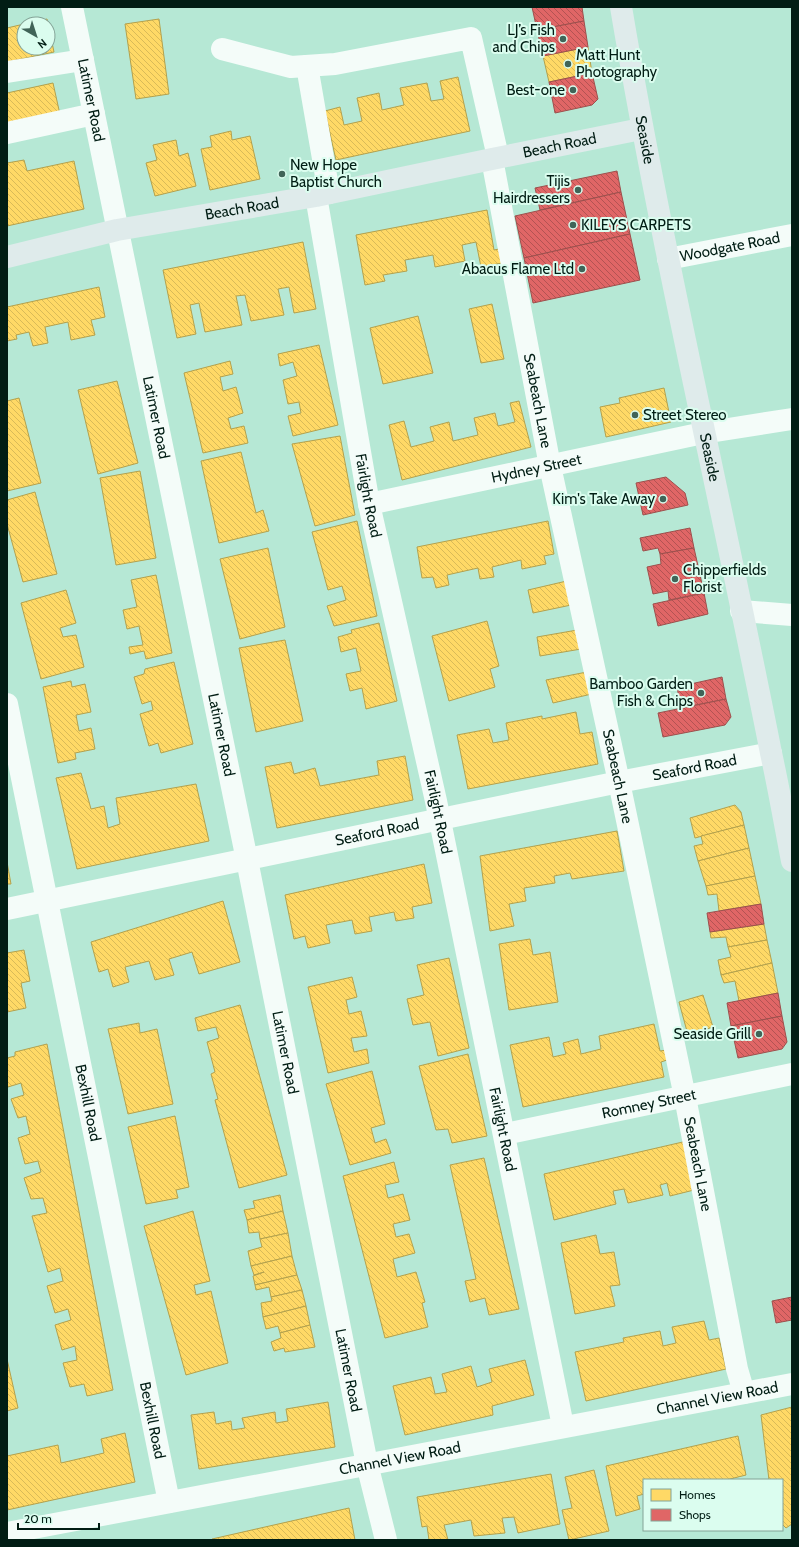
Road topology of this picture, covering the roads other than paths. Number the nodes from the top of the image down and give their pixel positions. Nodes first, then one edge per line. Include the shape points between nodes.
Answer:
1 (72, 7) edge
2 (621, 7) edge
3 (222, 49) dead end
4 (83, 60) junction
5 (307, 66) junction
6 (7, 72) edge
7 (94, 114) junction
8 (641, 129) junction
9 (7, 133) edge
10 (495, 158) junction
11 (322, 195) junction
12 (117, 230) junction
13 (792, 234) edge
14 (7, 257) edge
15 (668, 259) junction
16 (792, 419) edge
17 (703, 433) junction
18 (550, 466) junction
19 (369, 504) junction
20 (742, 611) junction
21 (792, 615) edge
22 (7, 704) edge
23 (772, 753) junction
24 (619, 782) junction
25 (440, 819) junction
26 (788, 821) edge
27 (247, 860) junction
28 (792, 861) edge
29 (47, 902) junction
30 (7, 909) edge
31 (792, 1074) edge
32 (685, 1097) junction
33 (505, 1134) junction
34 (792, 1384) edge
35 (744, 1393) junction
36 (563, 1426) junction
37 (368, 1464) junction
38 (169, 1502) junction
39 (7, 1533) edge
40 (386, 1540) edge

1 - 4 street, Latimer Road
2 - 8 main road, Seaside
3 - 5 street via 291,67
4 - 6 street
4 - 7 street, Latimer Road
5 - 10 street, Seabeach Lane via 335,64 472,38
5 - 11 street, Fairlight Road
7 - 9 street
7 - 12 street, Latimer Road
8 - 10 main road, Beach Road
8 - 15 main road, Seaside
10 - 11 main road, Beach Road
10 - 18 street, Seabeach Lane
11 - 12 main road, Beach Road
11 - 19 street, Fairlight Road
12 - 14 main road, Beach Road
12 - 27 street, Latimer Road
13 - 15 street, Woodgate Road
15 - 17 main road, Seaside
16 - 17 street, Hydney Street
17 - 18 street, Hydney Street
17 - 20 main road, Seaside
18 - 19 street, Hydney Street
18 - 24 street, Seabeach Lane
19 - 25 street, Fairlight Road
20 - 21 street
20 - 23 main road, Seaside
22 - 29 street, Bexhill Road
23 - 24 street, Seaford Road
23 - 26 main road, Seaside
24 - 25 street, Seaford Road
24 - 32 street, Seabeach Lane
25 - 27 street, Seaford Road
25 - 33 street, Fairlight Road
26 - 28 main road, Seaside
27 - 29 street, Seaford Road
27 - 37 street, Latimer Road
29 - 30 street, Seaford Road
29 - 38 street, Bexhill Road
31 - 32 street, Romney Street
32 - 33 street, Romney Street
32 - 35 street, Seabeach Lane via 737,1369
33 - 36 street, Fairlight Road
34 - 35 street, Channel View Road
35 - 36 street, Channel View Road
36 - 37 street, Channel View Road
37 - 38 street, Channel View Road
37 - 40 street, Latimer Road
38 - 39 street, Channel View Road

